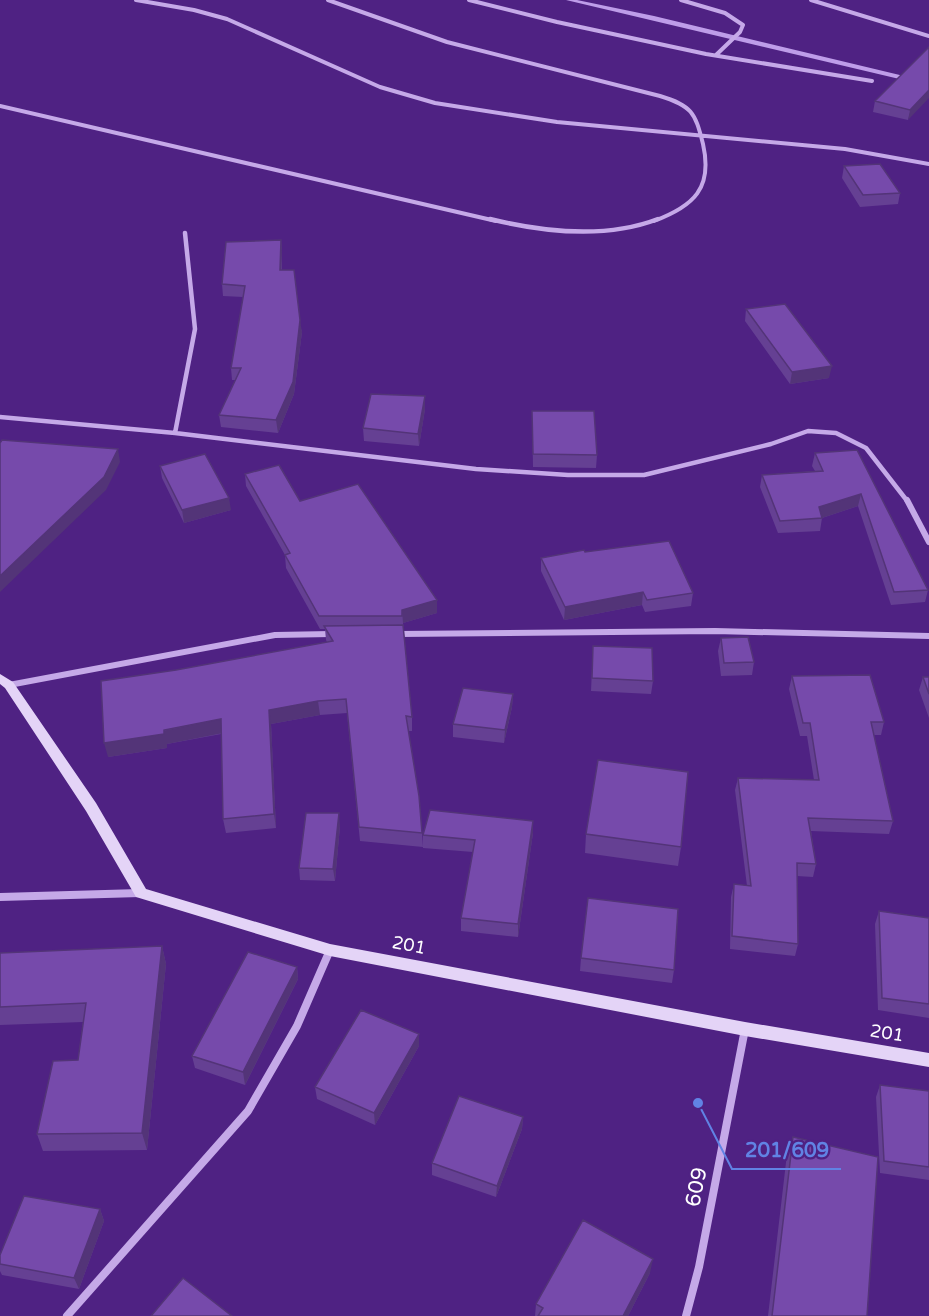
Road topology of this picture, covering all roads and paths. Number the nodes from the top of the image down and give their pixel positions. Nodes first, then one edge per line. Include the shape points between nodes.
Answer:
1 (136, 0) edge
2 (328, 0) edge
3 (469, 0) edge
4 (681, 0) edge
5 (811, 0) edge
6 (929, 36) edge
7 (716, 55) junction
8 (872, 81) dead end
9 (0, 106) edge
10 (701, 135) junction
11 (929, 164) edge
12 (185, 233) dead end
13 (0, 417) edge
14 (175, 433) junction
15 (929, 542) edge
16 (334, 634) edge
17 (393, 634) edge
18 (929, 636) edge
19 (4, 682) edge
20 (141, 893) junction
21 (0, 897) edge
22 (330, 950) junction
23 (745, 1029) junction
24 (929, 1060) edge
25 (67, 1316) edge
26 (686, 1316) edge

1 - 10 street via 227,19 371,83 435,103 546,121
2 - 10 street via 464,47 653,95 688,108 699,121
3 - 7 street
4 - 7 street via 725,13 743,26
5 - 6 street
7 - 8 street
9 - 10 street via 510,224 560,230 613,230 655,221 681,207 700,191 709,170
10 - 11 street via 845,148
12 - 14 street via 195,329
13 - 14 street
14 - 15 street via 476,470 568,475 644,475 808,431 836,433 866,448 912,507
16 - 19 street via 275,635
17 - 18 street via 715,631
19 - 20 street via 91,807
20 - 21 street
20 - 22 street, 201
22 - 23 street, 201
22 - 25 street via 297,1026 248,1111
23 - 24 street, 201
23 - 26 street, 609

